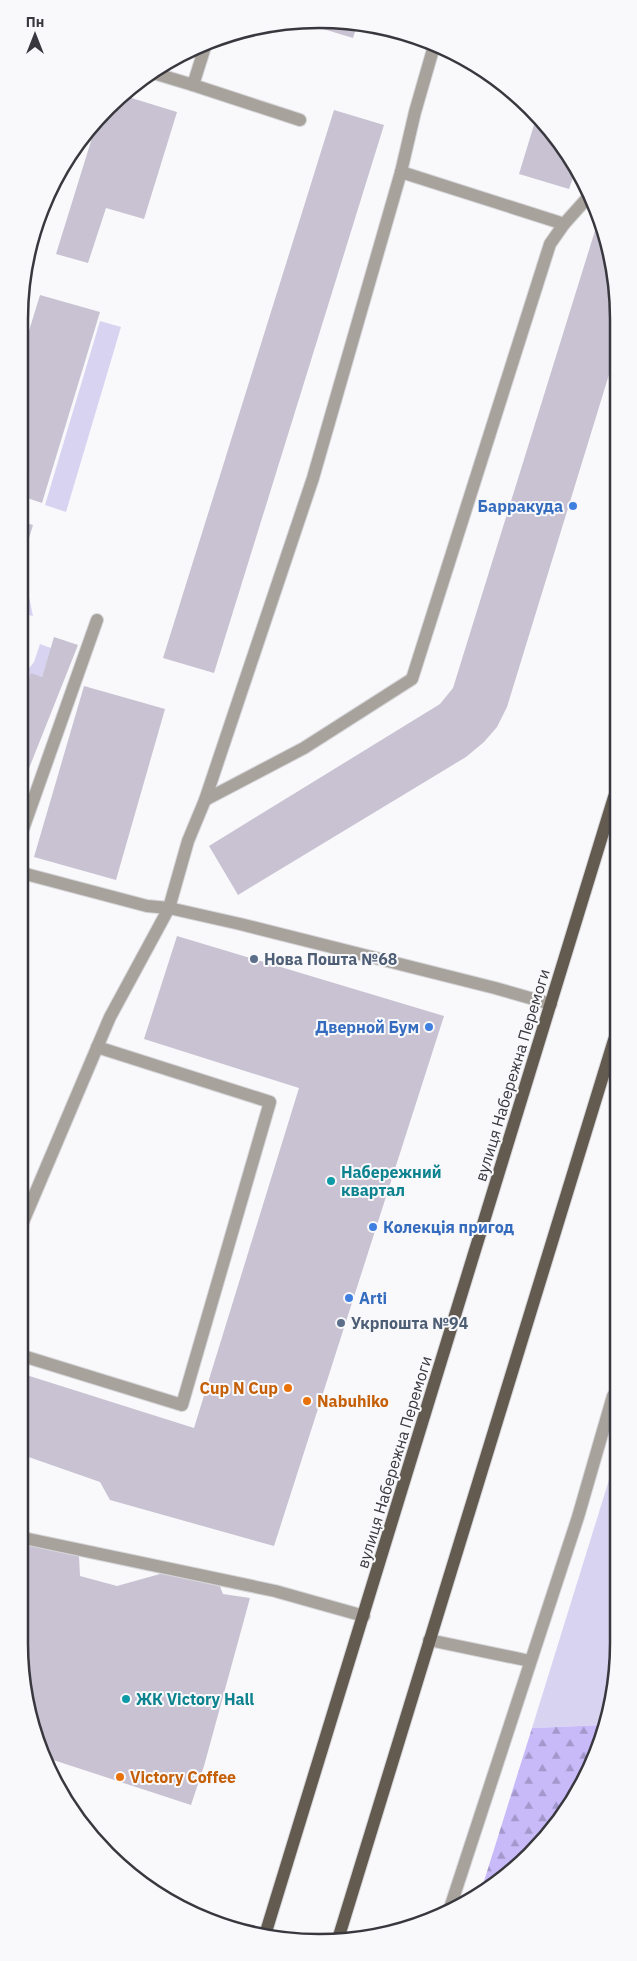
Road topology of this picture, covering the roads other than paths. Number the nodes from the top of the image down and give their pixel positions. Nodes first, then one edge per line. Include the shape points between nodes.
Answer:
1 (433, 51) edge
2 (204, 52) edge
3 (160, 75) edge
4 (192, 85) junction
5 (300, 120) dead end
6 (401, 172) junction
7 (584, 201) edge
8 (564, 224) junction
9 (98, 620) dead end
10 (205, 800) junction
11 (610, 810) edge
12 (28, 815) edge
13 (28, 875) edge
14 (169, 908) junction
15 (551, 1004) junction
16 (98, 1047) junction
17 (610, 1053) edge
18 (28, 1210) edge
19 (28, 1358) edge
20 (610, 1406) edge
21 (28, 1539) edge
22 (364, 1616) junction
23 (429, 1640) junction
24 (530, 1661) junction
25 (452, 1900) edge
26 (267, 1929) edge
27 (340, 1933) edge

1 - 6 street
2 - 4 street
3 - 4 street
4 - 5 street
6 - 8 street
6 - 10 street via 313,478
7 - 8 street
8 - 10 street via 550,244 412,679 304,748
9 - 12 street
10 - 14 street via 188,841
11 - 15 main road, вулиця Набережна Перемоги
13 - 14 street via 147,906
14 - 15 street
14 - 16 street via 110,1017
15 - 22 main road, вулиця Набережна Перемоги
16 - 18 street
16 - 19 street via 270,1102 182,1405
17 - 23 main road
20 - 24 street via 578,1517
21 - 22 street via 275,1591
22 - 26 main road, вулиця Набережна Перемоги
23 - 24 street
23 - 27 main road
24 - 25 street

